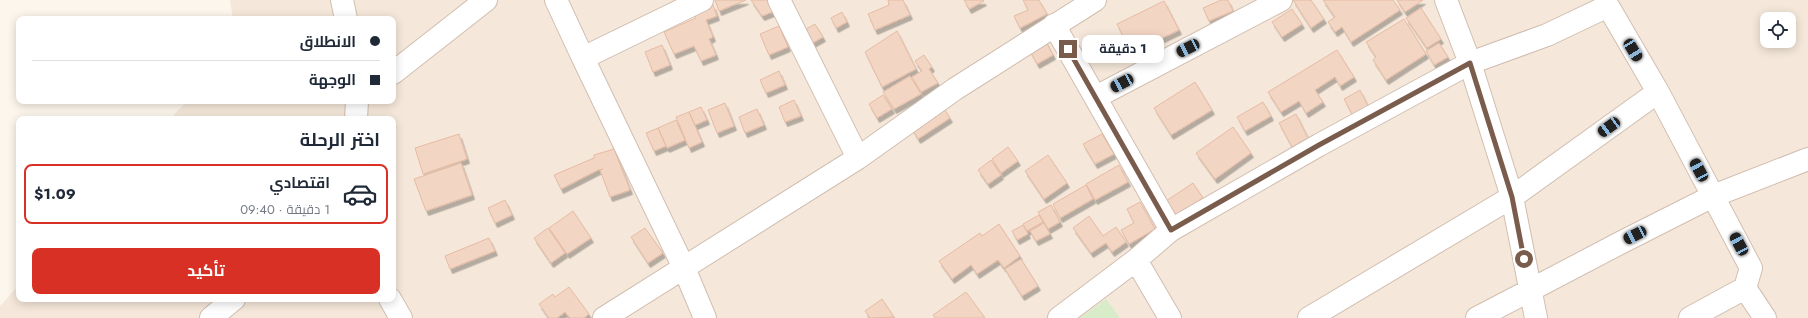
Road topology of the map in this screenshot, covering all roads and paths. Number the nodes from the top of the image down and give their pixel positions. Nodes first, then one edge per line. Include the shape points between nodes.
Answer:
1 (342, 0) edge
2 (486, 0) edge
3 (556, 0) edge
4 (702, 0) edge
5 (779, 0) edge
6 (1095, 0) edge
7 (1281, 0) edge
8 (1446, 0) edge
9 (1611, 3) edge
10 (345, 16) edge
11 (1054, 25) junction
12 (583, 58) junction
13 (1470, 63) junction
14 (396, 71) edge
15 (1658, 92) junction
16 (1096, 97) junction
17 (858, 158) junction
18 (1808, 159) edge
19 (1713, 196) junction
20 (1512, 197) junction
21 (1171, 230) junction
22 (1136, 260) junction
23 (684, 268) junction
24 (1745, 288) junction
25 (1530, 289) junction
26 (231, 302) edge
27 (392, 302) edge
28 (212, 318) edge
29 (402, 318) edge
30 (604, 318) edge
31 (705, 318) edge
32 (1059, 318) edge
33 (1170, 318) edge
34 (1309, 318) edge
35 (1477, 318) edge
36 (1536, 318) edge
37 (1690, 318) edge
38 (1765, 318) edge

1 - 10 street
2 - 14 street
3 - 12 street
4 - 12 street
5 - 17 street
6 - 11 street
7 - 16 street
8 - 13 street
9 - 13 street via 1547,35
9 - 15 street
11 - 16 street
11 - 17 street via 955,89
12 - 23 street
13 - 20 street
13 - 21 street via 1319,145
15 - 19 street
15 - 20 street
16 - 21 street
17 - 23 street
18 - 19 street
19 - 24 street via 1751,268
19 - 25 street
20 - 25 street
20 - 34 street
21 - 22 street
22 - 32 street
22 - 33 street
23 - 30 street
23 - 31 street
24 - 37 street
24 - 38 street
25 - 35 street
25 - 36 street
26 - 28 street
27 - 29 street

